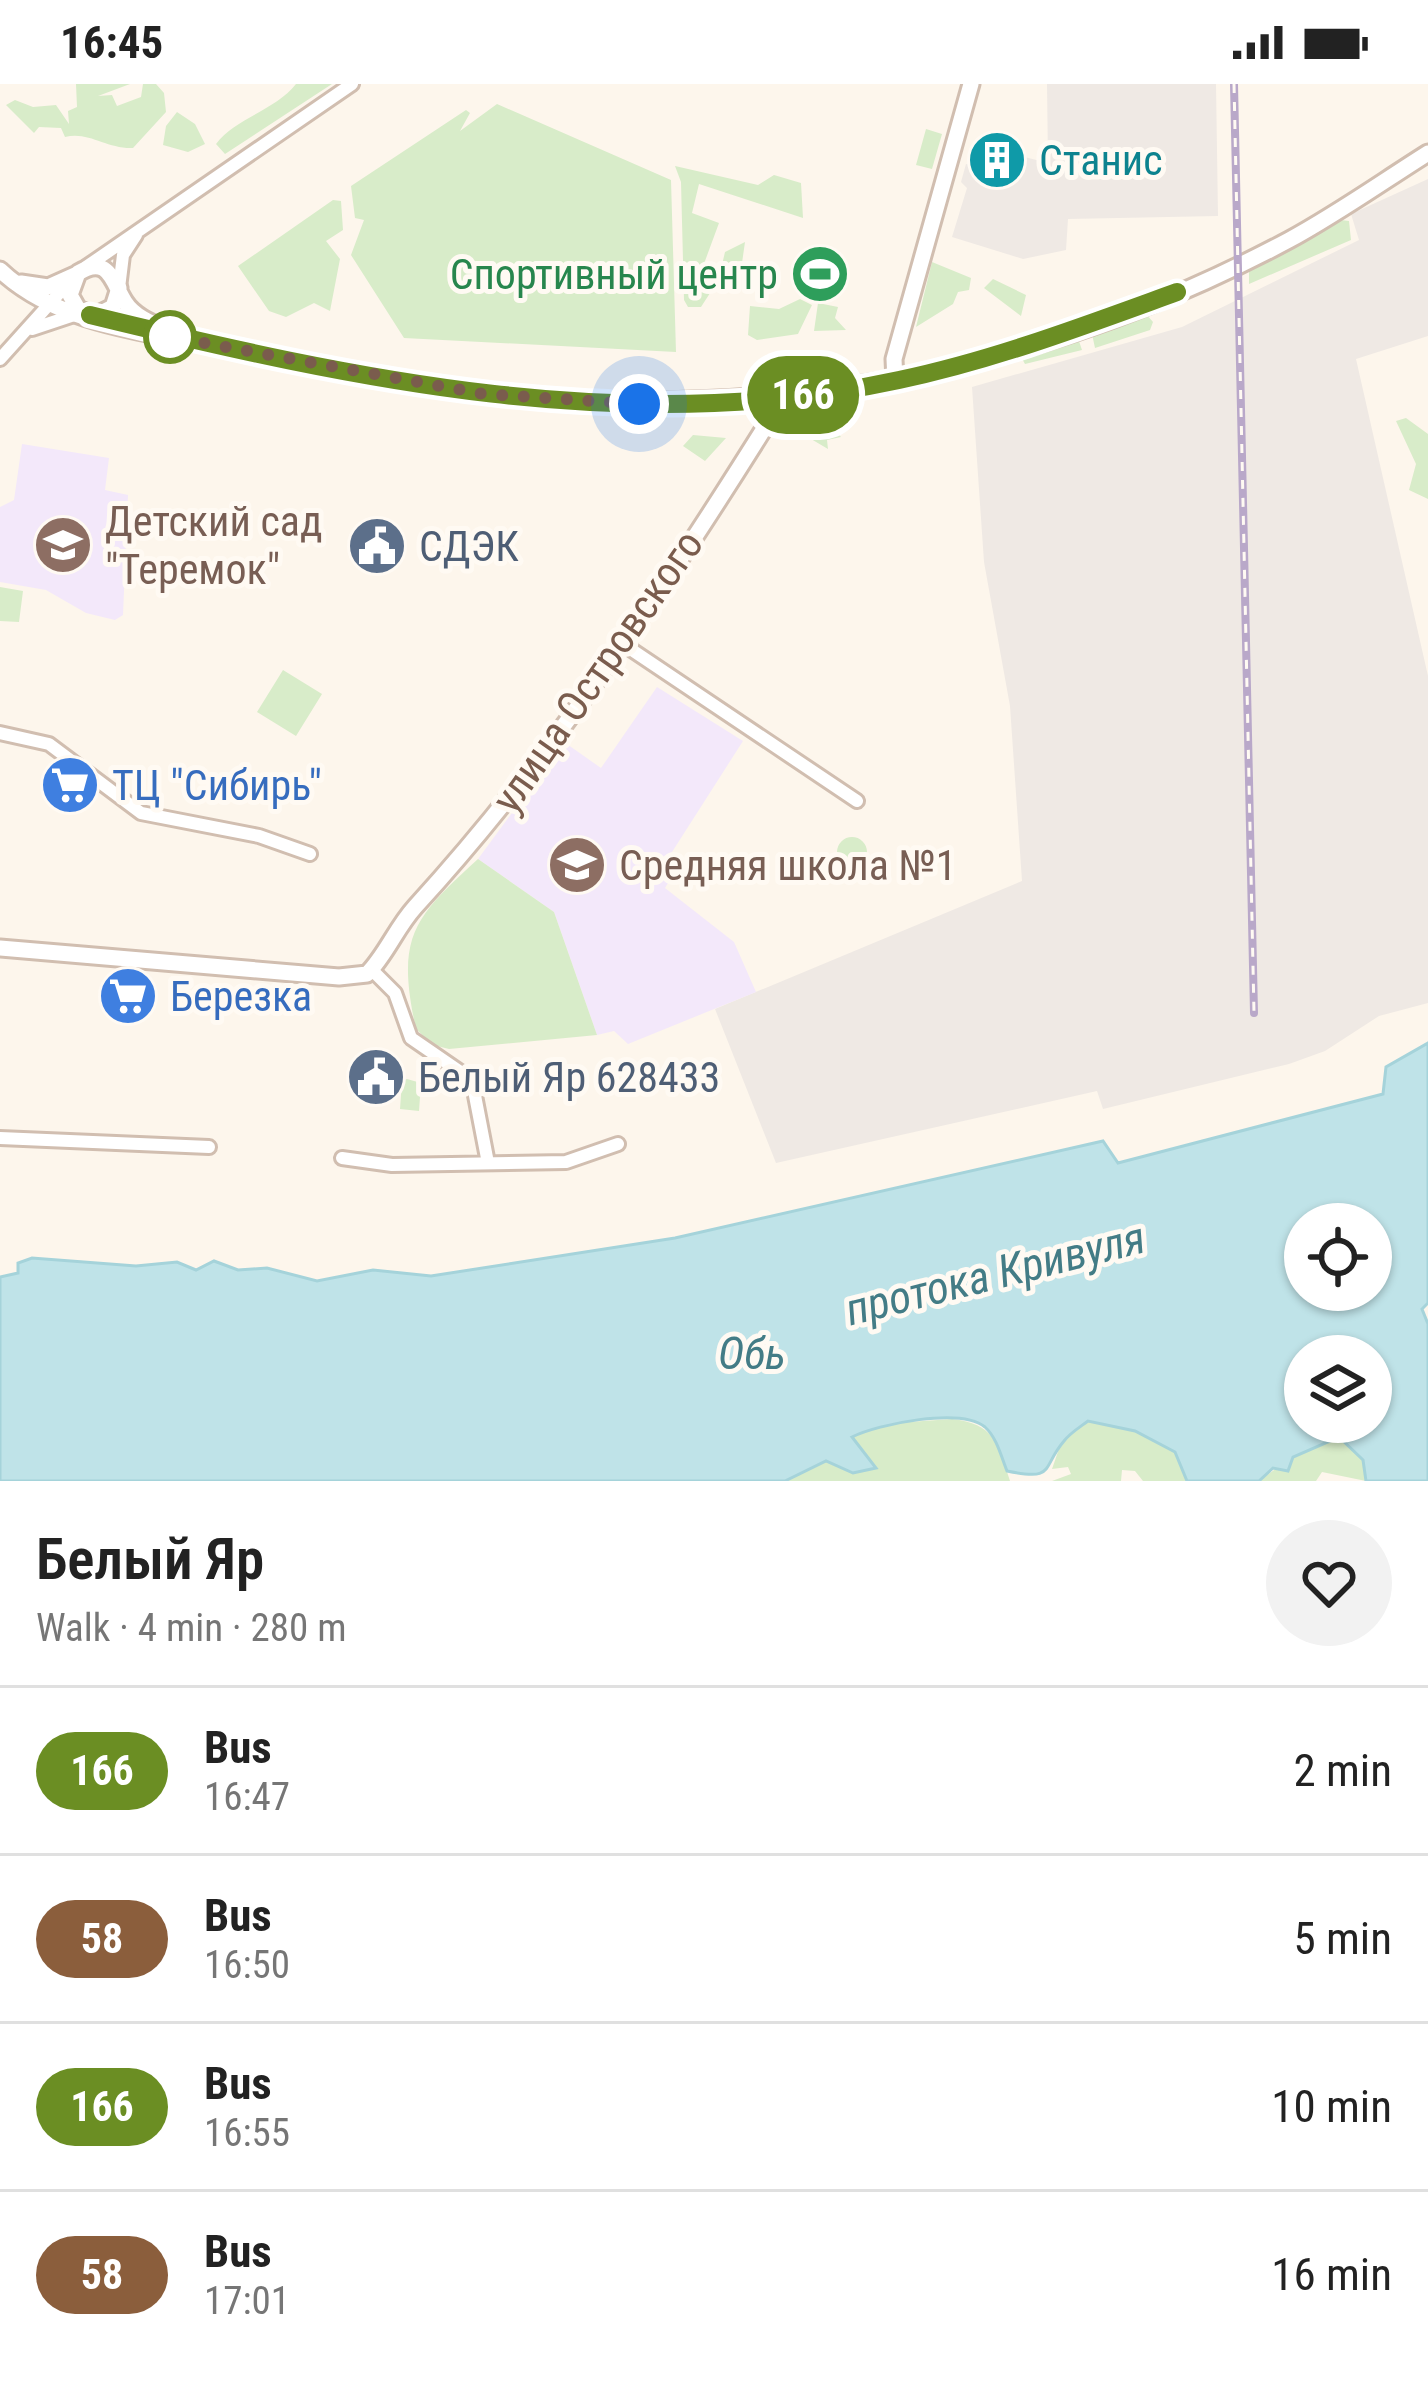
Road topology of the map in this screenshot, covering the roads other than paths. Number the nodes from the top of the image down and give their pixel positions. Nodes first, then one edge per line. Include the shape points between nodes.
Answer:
1 (352, 84) edge
2 (971, 84) edge
3 (1428, 153) edge
4 (148, 220) junction
5 (78, 273) junction
6 (4, 274) edge
7 (118, 288) junction
8 (46, 305) junction
9 (90, 315) junction
10 (20, 335) junction
11 (199, 341) junction
12 (0, 359) edge
13 (895, 381) junction
14 (777, 398) junction
15 (620, 641) junction
16 (0, 733) edge
17 (856, 801) dead end
18 (310, 854) dead end
19 (0, 948) edge
20 (372, 970) junction
21 (0, 1138) edge
22 (618, 1144) dead end
23 (209, 1147) dead end
24 (342, 1158) dead end
25 (488, 1163) junction

1 - 4 street
2 - 13 street via 894,359
3 - 13 street via 1288,240 1177,292
4 - 5 street
4 - 7 street via 123,255
5 - 6 street via 40,288
5 - 7 street via 105,269
5 - 8 street
5 - 9 street via 71,299
6 - 8 street
7 - 9 street via 113,307
7 - 11 street via 136,314
8 - 9 street
8 - 10 street
9 - 10 street via 51,319
9 - 11 street
10 - 12 street
11 - 14 street via 484,394 639,404
13 - 14 street
14 - 15 street, улица Островского
15 - 17 street
15 - 20 street, улица Островского via 519,787
16 - 18 street via 49,744 141,813
19 - 20 street via 339,977
20 - 25 street via 395,993 411,1038 462,1069 475,1090
21 - 23 street
22 - 25 street via 566,1162
24 - 25 street via 392,1166

